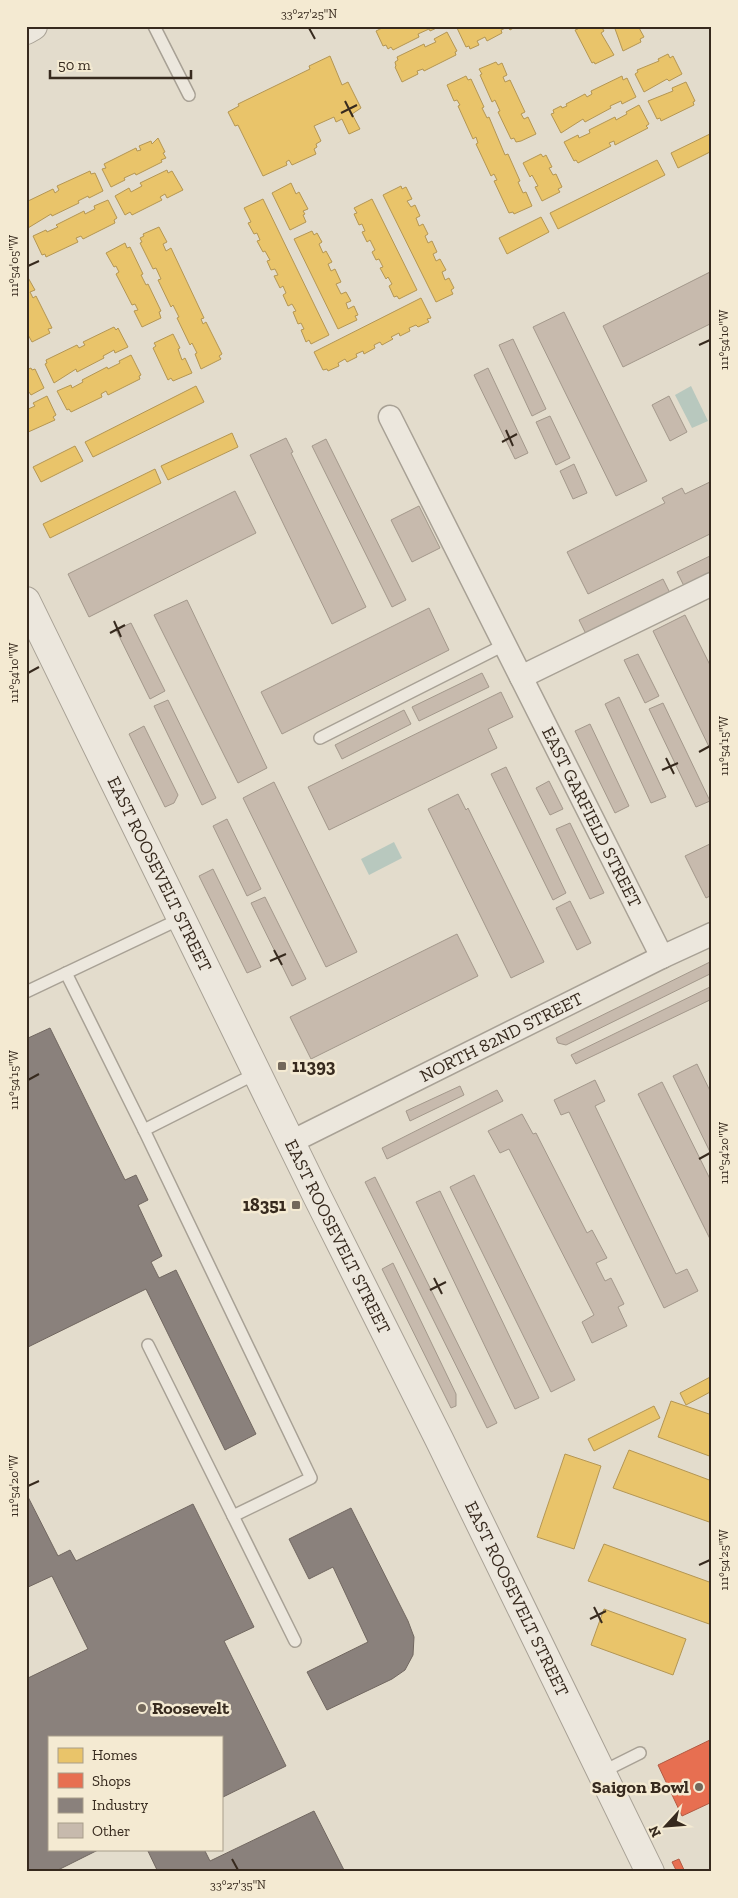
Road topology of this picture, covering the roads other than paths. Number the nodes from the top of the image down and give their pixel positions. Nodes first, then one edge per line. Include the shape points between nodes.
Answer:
1 (33, 26) edge
2 (154, 26) edge
3 (26, 30) edge
4 (189, 95) dead end
5 (390, 417) dead end
6 (712, 584) edge
7 (26, 601) edge
8 (504, 645) junction
9 (521, 677) junction
10 (320, 738) dead end
11 (182, 918) junction
12 (712, 934) edge
13 (662, 957) junction
14 (66, 973) junction
15 (26, 992) edge
16 (257, 1072) junction
17 (144, 1130) junction
18 (291, 1142) junction
19 (148, 1345) dead end
20 (233, 1516) junction
21 (295, 1641) dead end
22 (640, 1753) dead end
23 (602, 1772) junction
24 (650, 1872) edge

1 - 3 street
2 - 4 lane
5 - 8 street, EAST GARFIELD STREET
6 - 9 street
7 - 11 street, EAST ROOSEVELT STREET
8 - 9 street, EAST GARFIELD STREET
8 - 10 lane
9 - 13 street, EAST GARFIELD STREET
11 - 14 lane
11 - 16 street, EAST ROOSEVELT STREET
12 - 13 street, NORTH 82ND STREET
13 - 18 street, NORTH 82ND STREET
14 - 15 lane
14 - 17 lane
16 - 17 lane
16 - 18 street, EAST ROOSEVELT STREET
17 - 20 lane via 311,1478
18 - 23 street, EAST ROOSEVELT STREET
19 - 20 lane
20 - 21 lane
22 - 23 lane
23 - 24 street, EAST ROOSEVELT STREET

